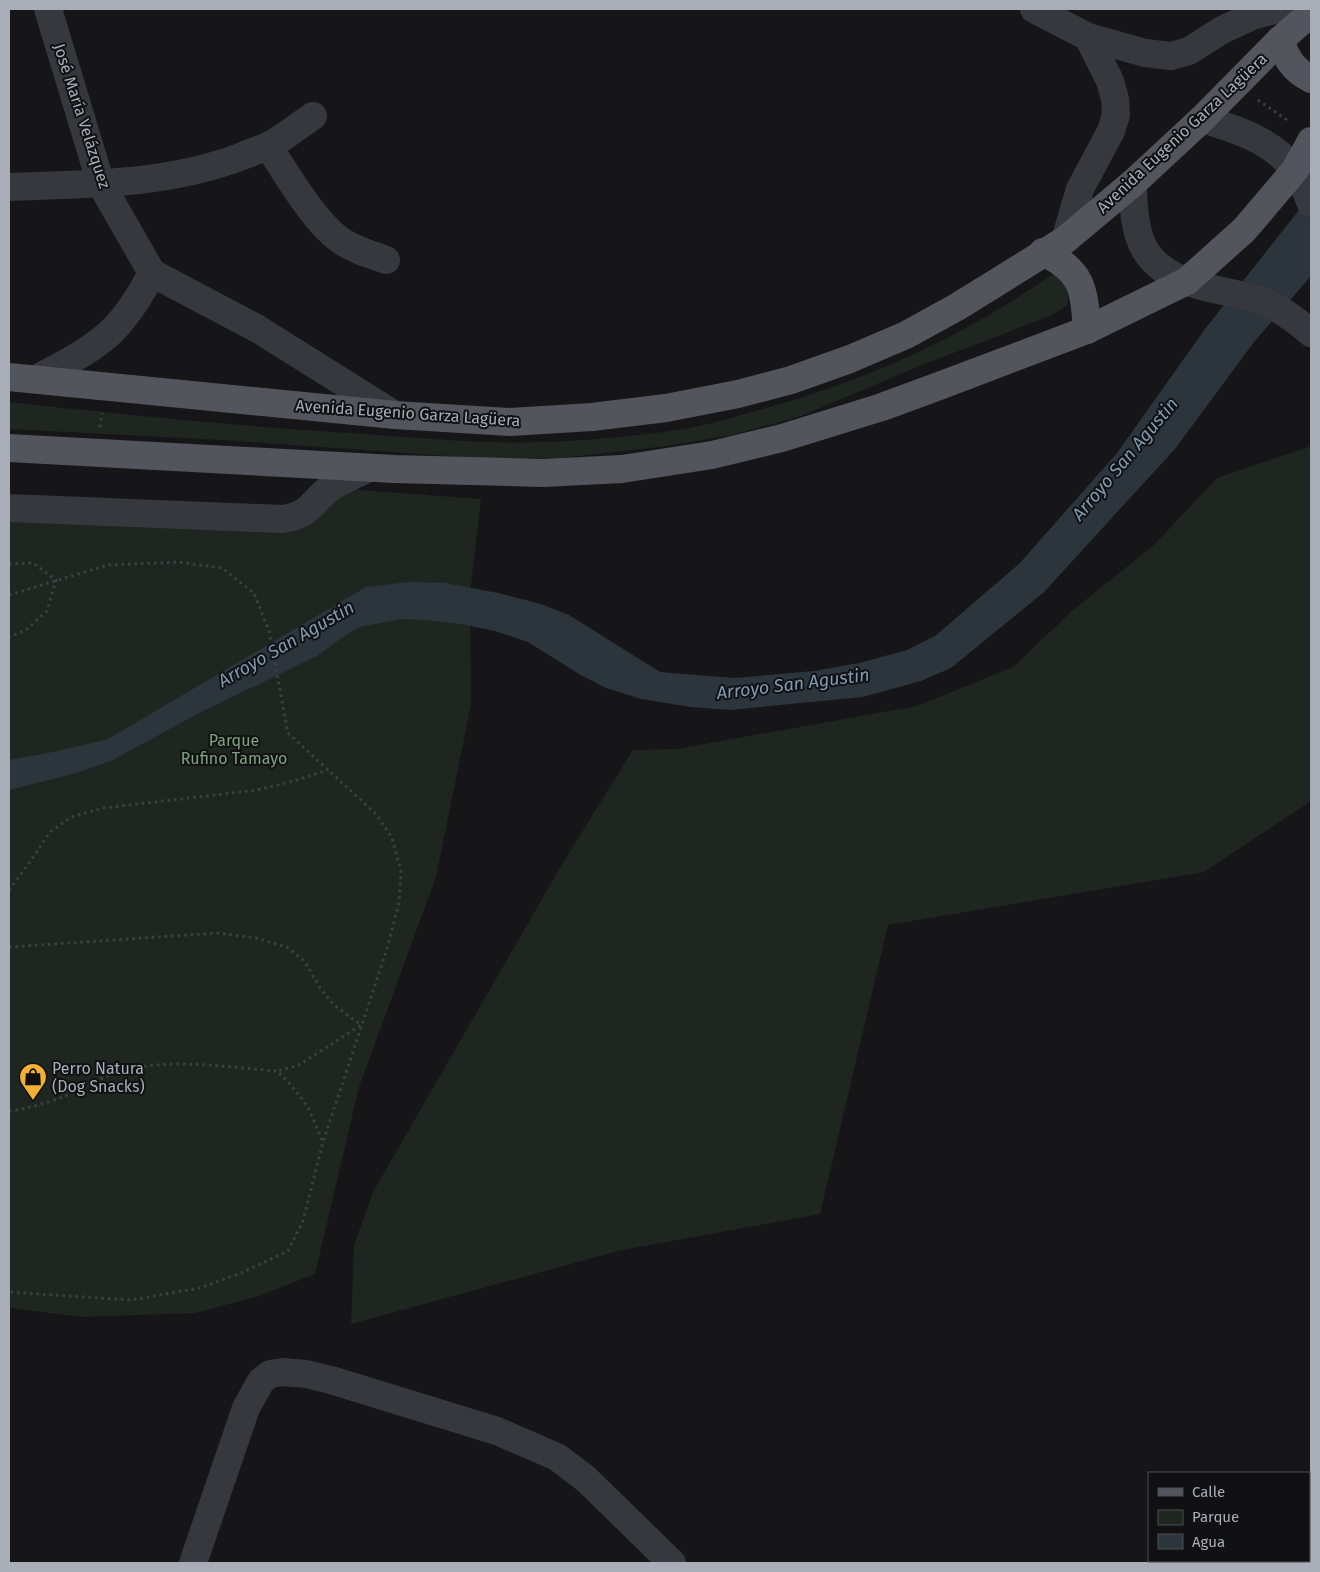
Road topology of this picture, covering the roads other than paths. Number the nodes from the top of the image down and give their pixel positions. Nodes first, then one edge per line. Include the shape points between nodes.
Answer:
1 (48, 9) edge
2 (1034, 9) edge
3 (1278, 9) edge
4 (1311, 13) edge
5 (1088, 37) junction
6 (1280, 40) junction
7 (1311, 79) edge
8 (313, 116) dead end
9 (1202, 119) junction
10 (1311, 141) edge
11 (268, 146) junction
12 (1295, 170) junction
13 (1133, 183) junction
14 (101, 184) junction
15 (9, 186) edge
16 (1311, 204) edge
17 (1054, 246) junction
18 (386, 260) dead end
19 (152, 273) junction
20 (1187, 281) junction
21 (1086, 330) junction
22 (1311, 333) edge
23 (9, 377) edge
24 (36, 379) junction
25 (395, 415) junction
26 (9, 448) edge
27 (369, 468) junction
28 (9, 508) edge
29 (193, 1563) edge
30 (672, 1563) edge

1 - 14 street, José María Velázquez
2 - 5 street
3 - 5 street via 1252,16 1222,30 1180,55 1145,53
4 - 6 main road, Avenida Eugenio Garza Lagüera
5 - 17 street via 1110,81 1116,115
6 - 7 main road via 1291,65
6 - 9 main road, Avenida Eugenio Garza Lagüera
8 - 11 street
9 - 12 street via 1248,134 1272,147
9 - 13 main road, Avenida Eugenio Garza Lagüera
10 - 12 main road
11 - 14 street via 194,171
11 - 18 street via 322,224 355,249
12 - 16 street
12 - 20 main road via 1244,230
13 - 17 main road, Avenida Eugenio Garza Lagüera
13 - 20 street via 1133,212 1144,249 1156,264
14 - 15 street
14 - 19 street, José María Velázquez
17 - 21 main road via 1080,286 1085,302
17 - 25 main road, Avenida Eugenio Garza Lagüera via 906,335 799,377 738,394 666,408 592,417 510,422
19 - 24 street via 139,297 111,332 87,350
19 - 25 street via 258,329
20 - 21 main road
20 - 22 street via 1263,301 1288,314
21 - 27 main road via 882,407 782,438 712,455 622,469 542,473
23 - 24 main road, Avenida Eugenio Garza Lagüera
24 - 25 main road, Avenida Eugenio Garza Lagüera
26 - 27 main road
27 - 28 street via 330,488 309,510 282,519
29 - 30 street via 254,1391 270,1374 283,1372 331,1380 469,1422 557,1457 586,1478

